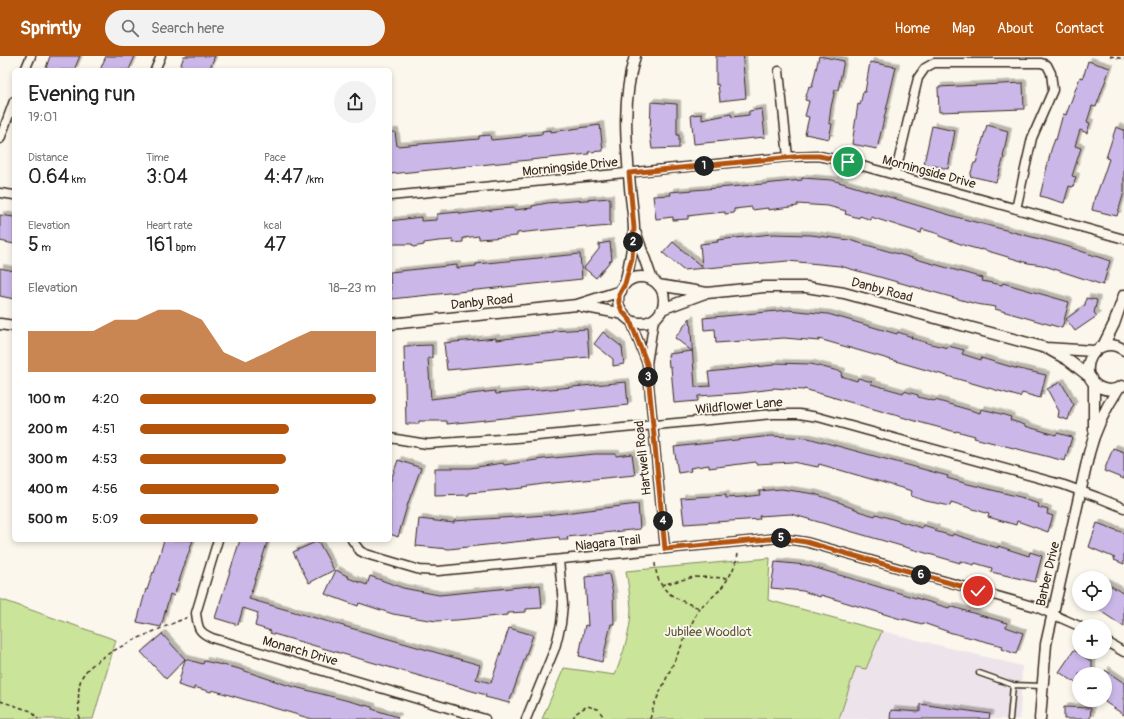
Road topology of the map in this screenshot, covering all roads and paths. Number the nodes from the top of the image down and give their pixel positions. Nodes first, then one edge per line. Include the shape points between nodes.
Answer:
1 (31, 56) edge
2 (161, 56) edge
3 (635, 56) edge
4 (1110, 56) edge
5 (1124, 59) edge
6 (27, 68) edge
7 (156, 68) edge
8 (779, 71) dead end
9 (12, 106) edge
10 (0, 138) edge
11 (788, 158) junction
12 (629, 173) junction
13 (895, 175) junction
14 (0, 193) edge
15 (12, 195) edge
16 (392, 196) edge
17 (1016, 208) junction
18 (634, 228) junction
19 (1124, 239) edge
20 (655, 282) junction
21 (623, 288) junction
22 (707, 293) junction
23 (1124, 295) edge
24 (577, 306) junction
25 (662, 309) junction
26 (627, 317) junction
27 (654, 319) junction
28 (0, 324) edge
29 (392, 324) edge
30 (12, 326) edge
31 (1104, 346) junction
32 (1046, 348) junction
33 (1124, 350) edge
34 (1094, 351) junction
35 (647, 364) junction
36 (1092, 381) junction
37 (1121, 387) edge
38 (653, 426) junction
39 (1093, 436) junction
40 (392, 438) edge
41 (1081, 491) junction
42 (1124, 508) edge
43 (217, 542) edge
44 (353, 542) edge
45 (665, 549) junction
46 (738, 554) dead end
47 (559, 560) junction
48 (654, 563) dead end
49 (730, 578) junction
50 (660, 585) junction
51 (699, 608) junction
52 (196, 613) junction
53 (1052, 614) junction
54 (1072, 623) edge
55 (1112, 645) edge
56 (1124, 652) edge
57 (979, 673) dead end
58 (1013, 685) junction
59 (1042, 686) junction
60 (0, 701) edge
61 (38, 719) edge
62 (79, 719) edge
63 (485, 719) edge
64 (526, 719) edge
65 (573, 719) edge
66 (605, 719) edge
67 (650, 719) edge
68 (1010, 719) edge
69 (1040, 719) edge

1 - 6 street
2 - 7 street
3 - 12 street via 625,109
4 - 5 path
8 - 11 street
9 - 10 street
11 - 12 street, Morningside Drive
11 - 13 street, Morningside Drive via 826,157
12 - 16 street, Morningside Drive
12 - 18 street
13 - 17 street, Morningside Drive
13 - 17 street via 918,78 925,68 934,63 1035,62 1047,65 1051,73 1053,90 1032,138
14 - 15 street
17 - 19 street, Morningside Drive
18 - 20 street via 642,257
18 - 21 street via 632,258
20 - 21 street via 639,277 632,279
20 - 22 street, Danby Road
20 - 25 street via 664,296
21 - 24 street, Danby Road
21 - 26 street via 619,303
22 - 25 street, Danby Road
22 - 32 street, Danby Road via 764,287 806,287 844,293
23 - 31 street
24 - 26 street, Danby Road
24 - 29 street, Danby Road
25 - 27 street
26 - 27 street via 642,322
26 - 35 street, Hartwell Road
27 - 35 street, Hartwell Road
28 - 30 street
31 - 33 street via 1117,346
31 - 34 street
32 - 34 street, Danby Road
32 - 36 street, Danby Road via 1068,360
34 - 36 street, Barber Drive via 1088,361 1088,373
35 - 38 street, Hartwell Road
36 - 37 street via 1106,390
36 - 39 street, Barber Drive
37 - 39 street, Barber Drive via 1106,409
38 - 40 street, Wildflower Lane via 427,444
38 - 41 street, Wildflower Lane via 773,414 808,415
38 - 45 street, Hartwell Road
39 - 41 street, Barber Drive
41 - 42 street, Wildflower Lane
41 - 53 street, Barber Drive
43 - 52 street
44 - 47 street, Niagara Trail via 366,554 430,571
45 - 47 street, Niagara Trail
45 - 53 street, Niagara Trail via 779,538 806,542 1036,607
46 - 49 path
47 - 64 street via 561,624
48 - 50 path
49 - 50 path via 694,577
49 - 51 path via 722,589
50 - 51 path via 675,598
51 - 67 path
52 - 62 path via 105,655 90,667 82,678 78,690
52 - 63 street, Monarch Drive via 201,633 212,638
53 - 54 street, Niagara Trail
53 - 59 street, Barber Drive
55 - 56 street
57 - 58 lane
58 - 59 lane
58 - 68 lane
59 - 69 street, Barber Drive
60 - 61 path via 31,711
65 - 66 path via 575,714 587,706 598,709

